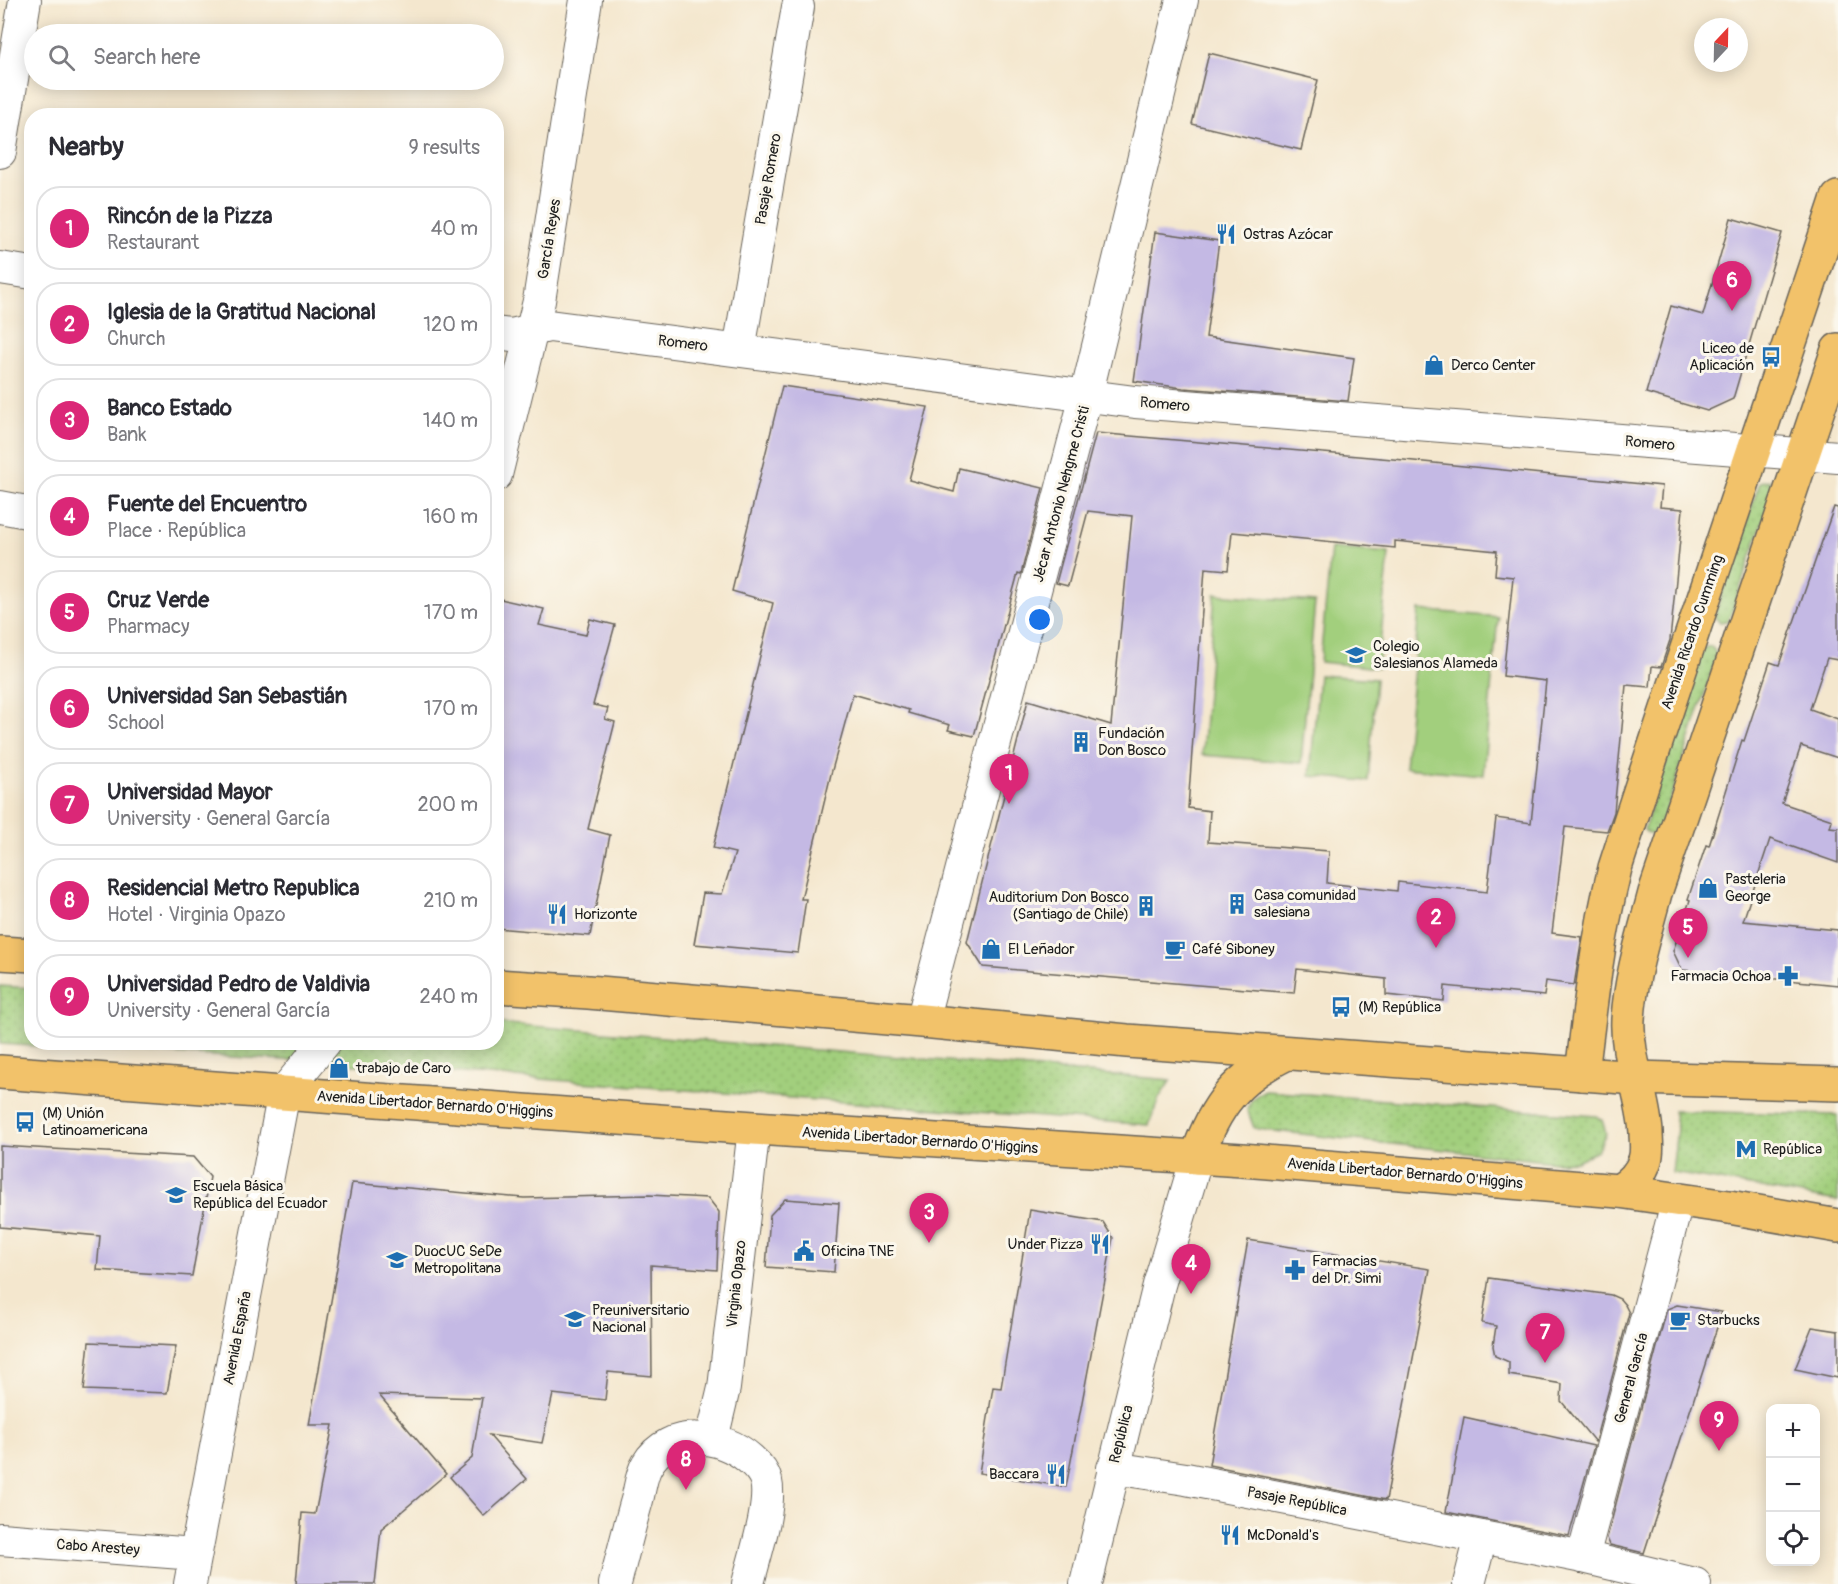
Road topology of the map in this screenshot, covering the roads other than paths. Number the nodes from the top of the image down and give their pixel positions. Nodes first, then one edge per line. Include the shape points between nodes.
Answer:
1 (25, 0) edge
2 (586, 0) edge
3 (1182, 0) edge
4 (798, 7) dead end
5 (0, 152) edge
6 (1838, 198) edge
7 (0, 268) edge
8 (24, 272) edge
9 (532, 330) junction
10 (504, 334) edge
11 (739, 350) junction
12 (1838, 350) edge
13 (1086, 396) junction
14 (504, 443) edge
15 (1755, 451) junction
16 (1803, 455) junction
17 (1838, 458) edge
18 (0, 507) edge
19 (24, 512) edge
20 (1694, 625) junction
21 (1739, 641) junction
22 (0, 953) edge
23 (24, 954) edge
24 (504, 987) edge
25 (922, 1021) junction
26 (318, 1050) edge
27 (1287, 1053) junction
28 (0, 1072) edge
29 (1582, 1074) junction
30 (1637, 1078) junction
31 (1838, 1084) edge
32 (284, 1092) junction
33 (754, 1128) junction
34 (1197, 1157) junction
35 (1620, 1191) junction
36 (1678, 1199) junction
37 (1838, 1226) edge
38 (712, 1439) junction
39 (1113, 1468) junction
40 (1481, 1537) junction
41 (0, 1539) edge
42 (1583, 1557) junction
43 (193, 1569) edge
44 (615, 1584) edge
45 (748, 1584) edge
46 (1086, 1584) edge
47 (1469, 1584) edge
48 (1695, 1584) edge

1 - 5 street
2 - 9 street, García Reyes
3 - 13 street, Jécar Antonio Nehgme Cristi
4 - 11 street, Pasaje Romero
6 - 15 main road, Avenida Ricardo Cumming
7 - 8 street
9 - 10 street, Romero
9 - 11 street, Romero via 549,326
9 - 14 street, García Reyes
11 - 13 street, Romero
12 - 16 main road
13 - 15 street, Romero
13 - 25 street, Jécar Antonio Nehgme Cristi
15 - 16 street, Romero
15 - 20 main road, Avenida Ricardo Cumming
16 - 17 street, Romero
16 - 21 main road
18 - 19 street
20 - 21 main road
20 - 29 main road, Avenida Ricardo Cumming via 1615,868 1593,981
21 - 30 main road via 1655,893 1635,967 1628,1030
22 - 23 main road
24 - 25 main road
25 - 27 main road
26 - 32 street
27 - 29 main road
27 - 34 main road via 1245,1077 1228,1095 1216,1112
28 - 32 main road, Avenida Libertador Bernardo O'Higgins
29 - 30 main road
30 - 31 main road
30 - 35 main road via 1645,1119 1646,1158 1633,1181
32 - 33 main road, Avenida Libertador Bernardo O'Higgins
32 - 43 street, Avenida España
33 - 34 main road, Avenida Libertador Bernardo O'Higgins
33 - 38 street, Virginia Opazo via 724,1388
34 - 35 main road, Avenida Libertador Bernardo O'Higgins
34 - 39 street, República via 1159,1285
35 - 36 main road, Avenida Libertador Bernardo O'Higgins
36 - 37 main road, Avenida Libertador Bernardo O'Higgins
36 - 42 street, General García
38 - 44 street via 677,1441 647,1465
38 - 45 street via 741,1451 765,1478 766,1506
39 - 40 street, Pasaje República
39 - 46 street, República
40 - 42 street, Pasaje República
40 - 47 street
41 - 43 street, Cabo Arestey
42 - 48 street, Pasaje República

